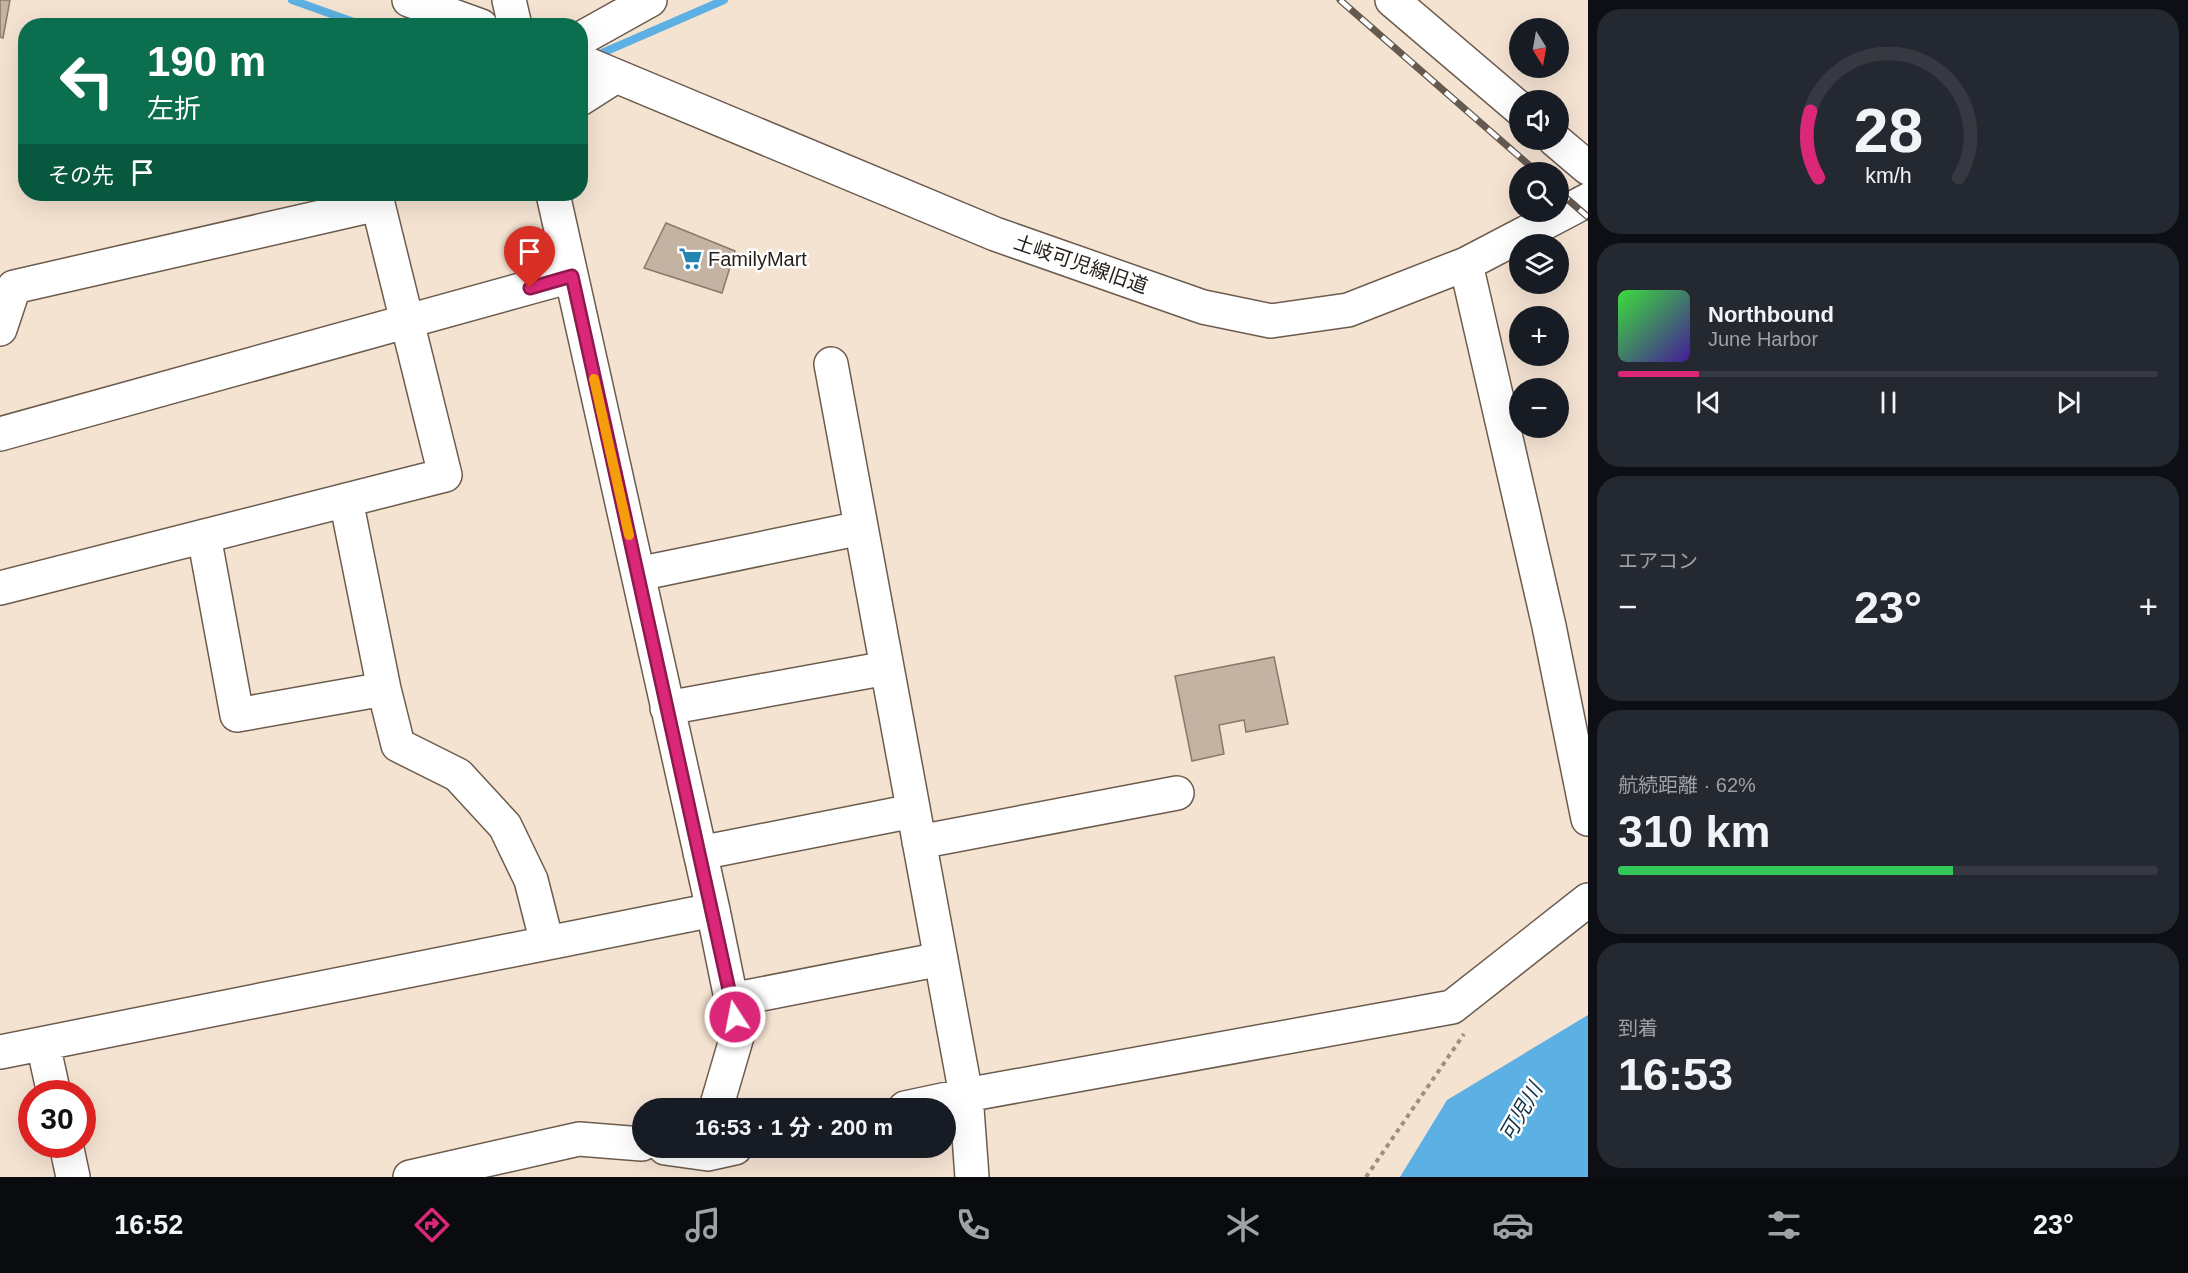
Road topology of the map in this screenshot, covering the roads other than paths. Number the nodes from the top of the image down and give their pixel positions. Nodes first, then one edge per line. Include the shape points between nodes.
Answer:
1 (409, 0) edge
2 (510, 0) edge
3 (650, 0) edge
4 (1392, 0) edge
5 (458, 18) edge
6 (513, 18) edge
7 (588, 35) edge
8 (600, 69) edge
9 (588, 87) edge
10 (1509, 101) edge
11 (1567, 150) edge
12 (1588, 168) edge
13 (1588, 200) edge
14 (555, 201) edge
15 (1466, 264) junction
16 (572, 276) junction
17 (407, 321) junction
18 (0, 329) edge
19 (831, 364) dead end
20 (0, 434) edge
21 (345, 500) junction
22 (861, 528) junction
23 (204, 536) junction
24 (638, 574) junction
25 (0, 588) edge
26 (887, 668) junction
27 (384, 689) junction
28 (667, 708) junction
29 (1177, 793) dead end
30 (1588, 819) edge
31 (916, 827) junction
32 (700, 853) junction
33 (1588, 900) edge
34 (712, 910) junction
35 (547, 943) junction
36 (941, 959) junction
37 (731, 1000) junction
38 (43, 1044) junction
39 (0, 1052) edge
40 (51, 1080) edge
41 (966, 1095) junction
42 (719, 1098) edge
43 (952, 1098) edge
44 (632, 1143) edge
45 (69, 1158) edge
46 (73, 1177) edge
47 (410, 1177) edge
48 (972, 1177) edge

1 - 5 street
2 - 6 street
3 - 7 street
4 - 10 street
8 - 9 street
8 - 15 street, 土岐可児線旧道 via 995,234 1203,307 1271,321 1348,310
11 - 12 street
13 - 15 street, 土岐可児線旧道
14 - 16 street
15 - 30 street via 1550,626
16 - 17 street
16 - 24 street
17 - 18 street via 378,204 14,287
17 - 20 street
17 - 21 street via 445,475
19 - 22 street
21 - 23 street
21 - 27 street
22 - 24 street
22 - 26 street
23 - 25 street
23 - 27 street via 237,715
24 - 28 street
26 - 28 street
26 - 31 street
27 - 35 street via 398,745 458,775 505,826 531,880
28 - 32 street
29 - 31 street
31 - 32 street
31 - 36 street
32 - 34 street
33 - 41 street via 1452,1007
34 - 35 street
34 - 37 street
35 - 38 street
36 - 37 street
36 - 41 street
37 - 42 street via 738,1033
38 - 39 street
38 - 40 street
41 - 43 street
41 - 48 street
44 - 47 street via 579,1139
45 - 46 street

